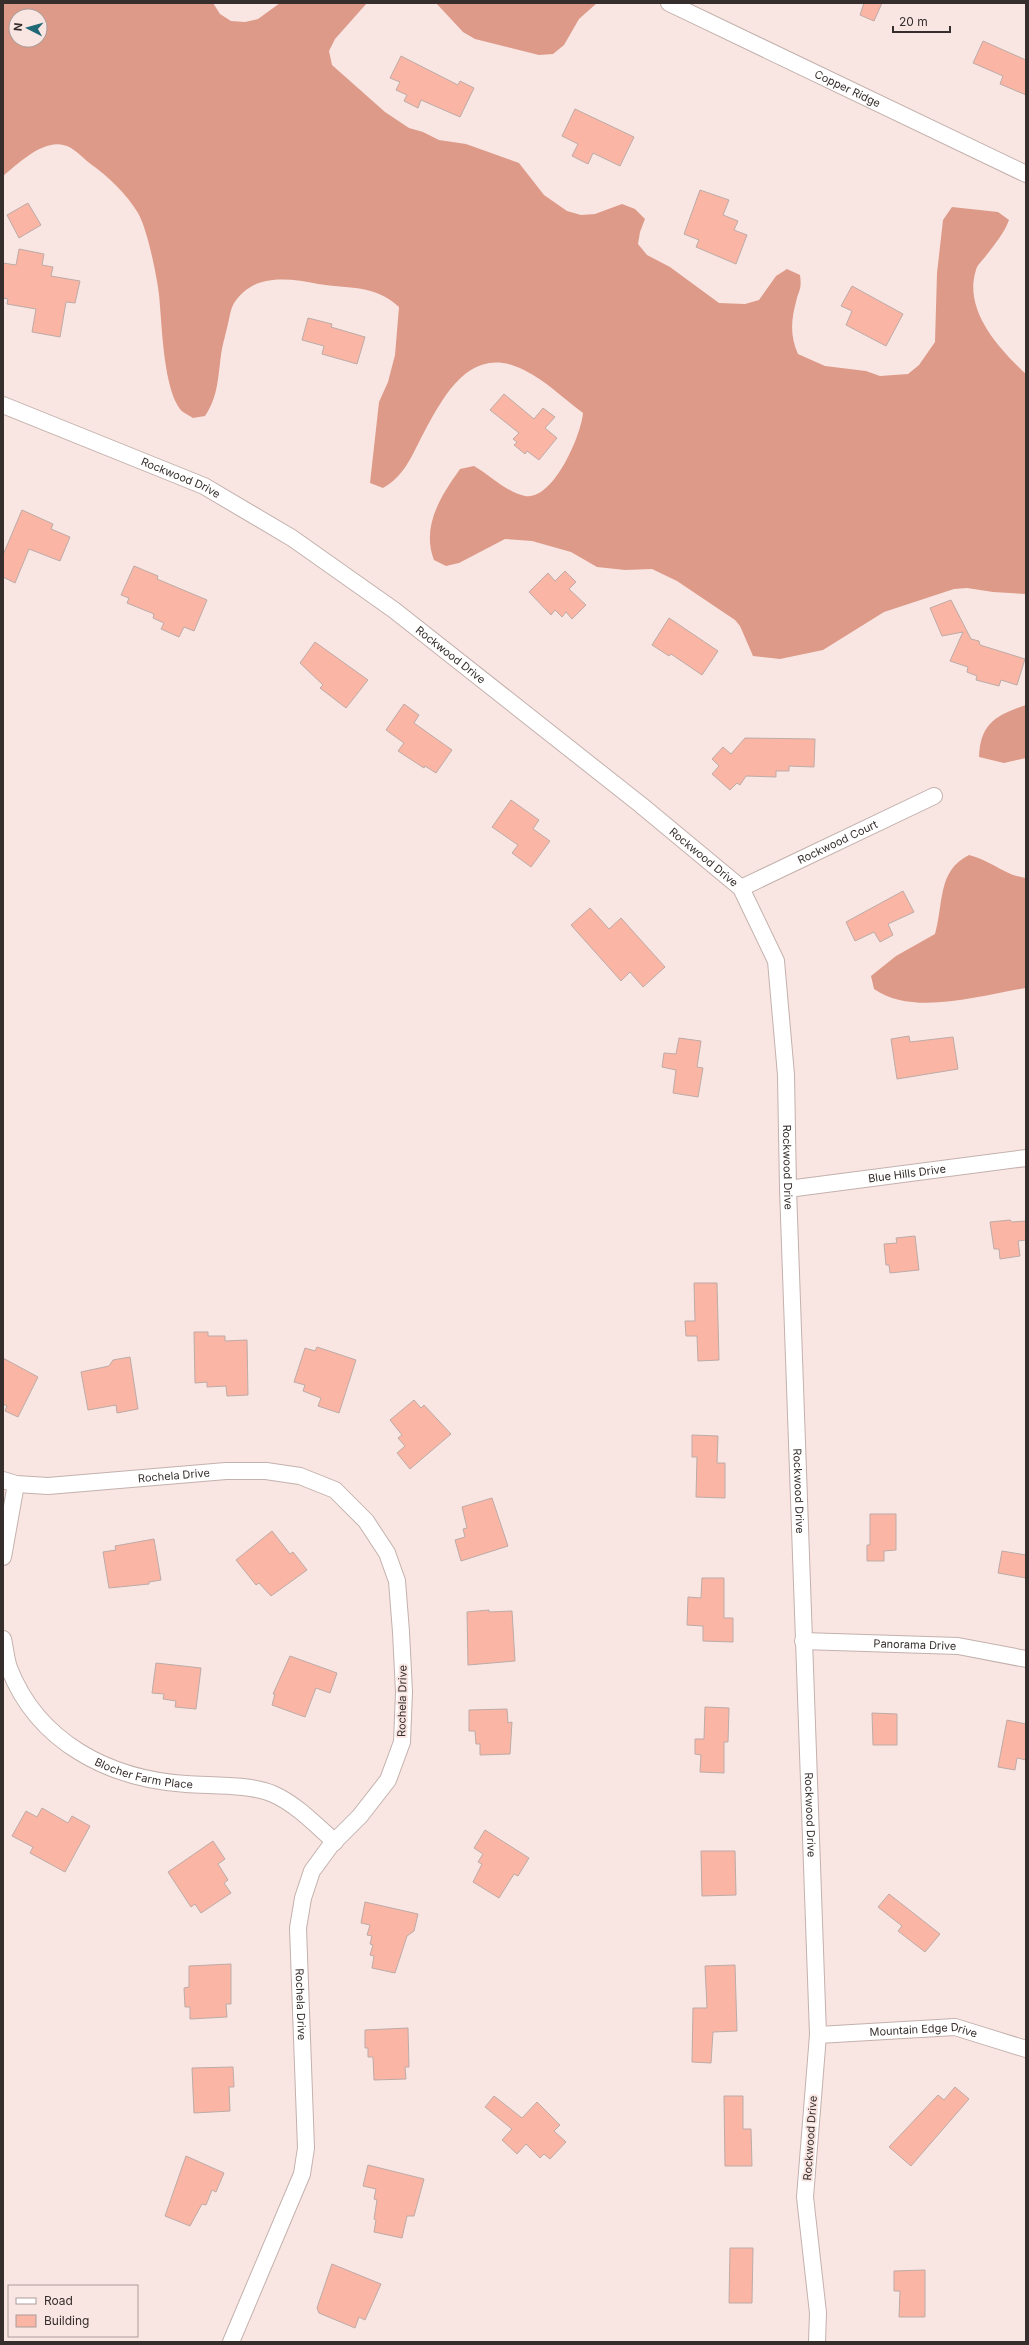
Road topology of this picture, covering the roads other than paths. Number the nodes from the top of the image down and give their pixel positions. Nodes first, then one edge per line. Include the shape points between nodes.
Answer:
1 (670, 3) edge
2 (1026, 174) edge
3 (3, 405) edge
4 (934, 796) dead end
5 (741, 888) junction
6 (1026, 1158) edge
7 (788, 1189) junction
8 (10, 1482) edge
9 (3, 1557) edge
10 (3, 1639) edge
11 (804, 1641) junction
12 (1026, 1659) edge
13 (335, 1842) junction
14 (818, 2034) junction
15 (1026, 2049) edge
16 (231, 2342) edge
17 (817, 2342) edge

1 - 2 street, Copper Ridge
3 - 5 street, Rockwood Drive via 204,486 292,538 394,610 641,805
4 - 5 street, Rockwood Court
5 - 7 street, Rockwood Drive via 776,962 786,1075
6 - 7 street, Blue Hills Drive
7 - 11 street, Rockwood Drive
8 - 9 street
8 - 13 street, Rochela Drive via 48,1486 226,1471 266,1471 300,1476 335,1490 366,1521 387,1553 397,1582 404,1692 402,1742 388,1780 360,1816
10 - 13 street, Blocher Farm Place via 9,1668 35,1714 58,1737 94,1762 144,1779 240,1787 272,1794 297,1809
11 - 12 street, Panorama Drive via 958,1646
11 - 14 street, Rockwood Drive
13 - 16 street, Rochela Drive via 312,1871 303,1898 298,1928 306,2148 302,2174
14 - 15 street, Mountain Edge Drive via 955,2027
14 - 17 street, Rockwood Drive via 805,2197 818,2313

